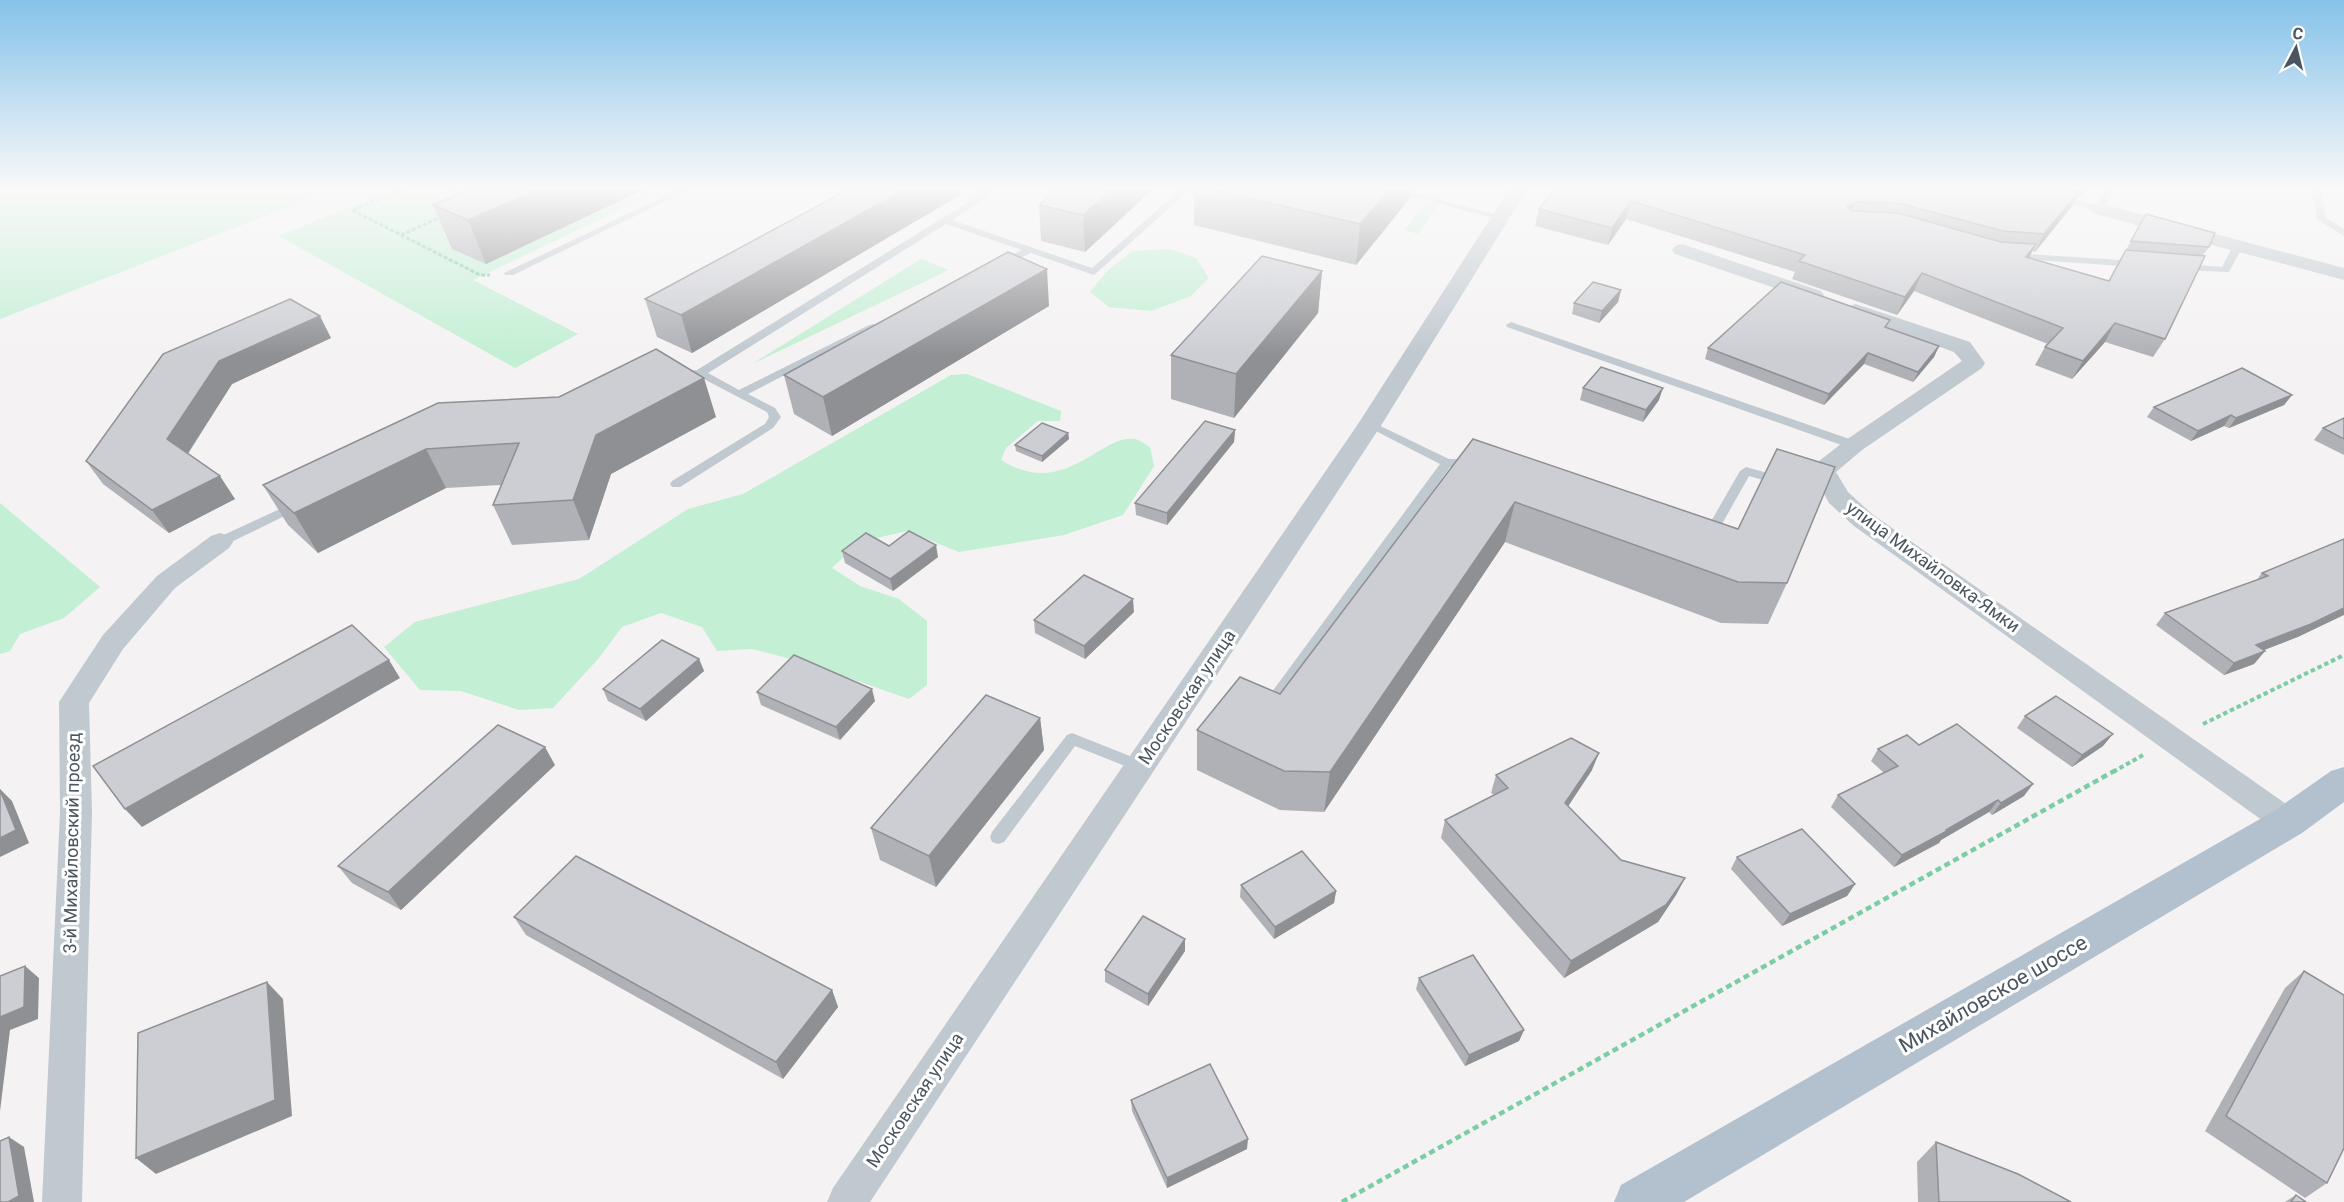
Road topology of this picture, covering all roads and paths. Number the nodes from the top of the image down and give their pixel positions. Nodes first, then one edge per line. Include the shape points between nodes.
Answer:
1 (419, 244) edge
2 (570, 244) edge
3 (907, 244) edge
4 (1013, 244) edge
5 (1125, 244) edge
6 (1484, 244) edge
7 (2231, 244) edge
8 (2238, 246) junction
9 (1030, 250) junction
10 (1682, 250) dead end
11 (2004, 255) edge
12 (2142, 265) edge
13 (2178, 267) edge
14 (993, 268) edge
15 (509, 273) joint
16 (2344, 274) edge
17 (879, 324) edge
18 (1511, 325) dead end
19 (700, 373) junction
20 (659, 379) edge
21 (739, 394) junction
22 (1370, 424) junction
23 (1854, 445) junction
24 (1447, 463) junction
25 (1488, 463) edge
26 (676, 484) dead end
27 (1792, 484) edge
28 (303, 501) edge
29 (1696, 535) edge
30 (220, 542) joint
31 (2344, 655) edge
32 (1268, 708) edge
33 (2172, 740) junction
34 (1140, 766) junction
35 (2344, 782) edge
36 (2288, 822) junction
37 (998, 837) dead end
38 (62, 1202) edge
39 (847, 1202) edge
40 (1342, 1202) edge
41 (1638, 1202) edge

1 - 15 path via 480,275
2 - 15 lane
3 - 19 lane
4 - 9 lane
5 - 9 lane via 1094,272
6 - 22 street, Московская улица
7 - 8 street
8 - 13 lane via 2225,270
8 - 16 street
9 - 14 lane
10 - 23 street, улица Михайловка-Ямки via 1962,347 1974,363
11 - 12 lane
17 - 21 lane
18 - 23 lane
19 - 20 lane via 670,374
19 - 21 lane
21 - 26 lane via 771,410 775,417 769,426
22 - 24 lane
22 - 34 street, Московская улица
23 - 33 street, улица Михайловка-Ямки via 1823,470 1827,494
24 - 25 lane
24 - 32 lane
27 - 29 lane via 1746,471 1707,539
28 - 30 lane
30 - 38 street, 3-й Михайловский проезд via 166,582 113,642 74,702 76,812
31 - 33 path
33 - 36 street, улица Михайловка-Ямки
33 - 40 path
34 - 37 lane via 1072,739
34 - 39 street, Московская улица
35 - 36 main road, Михайловское шоссе
36 - 41 main road, Михайловское шоссе

